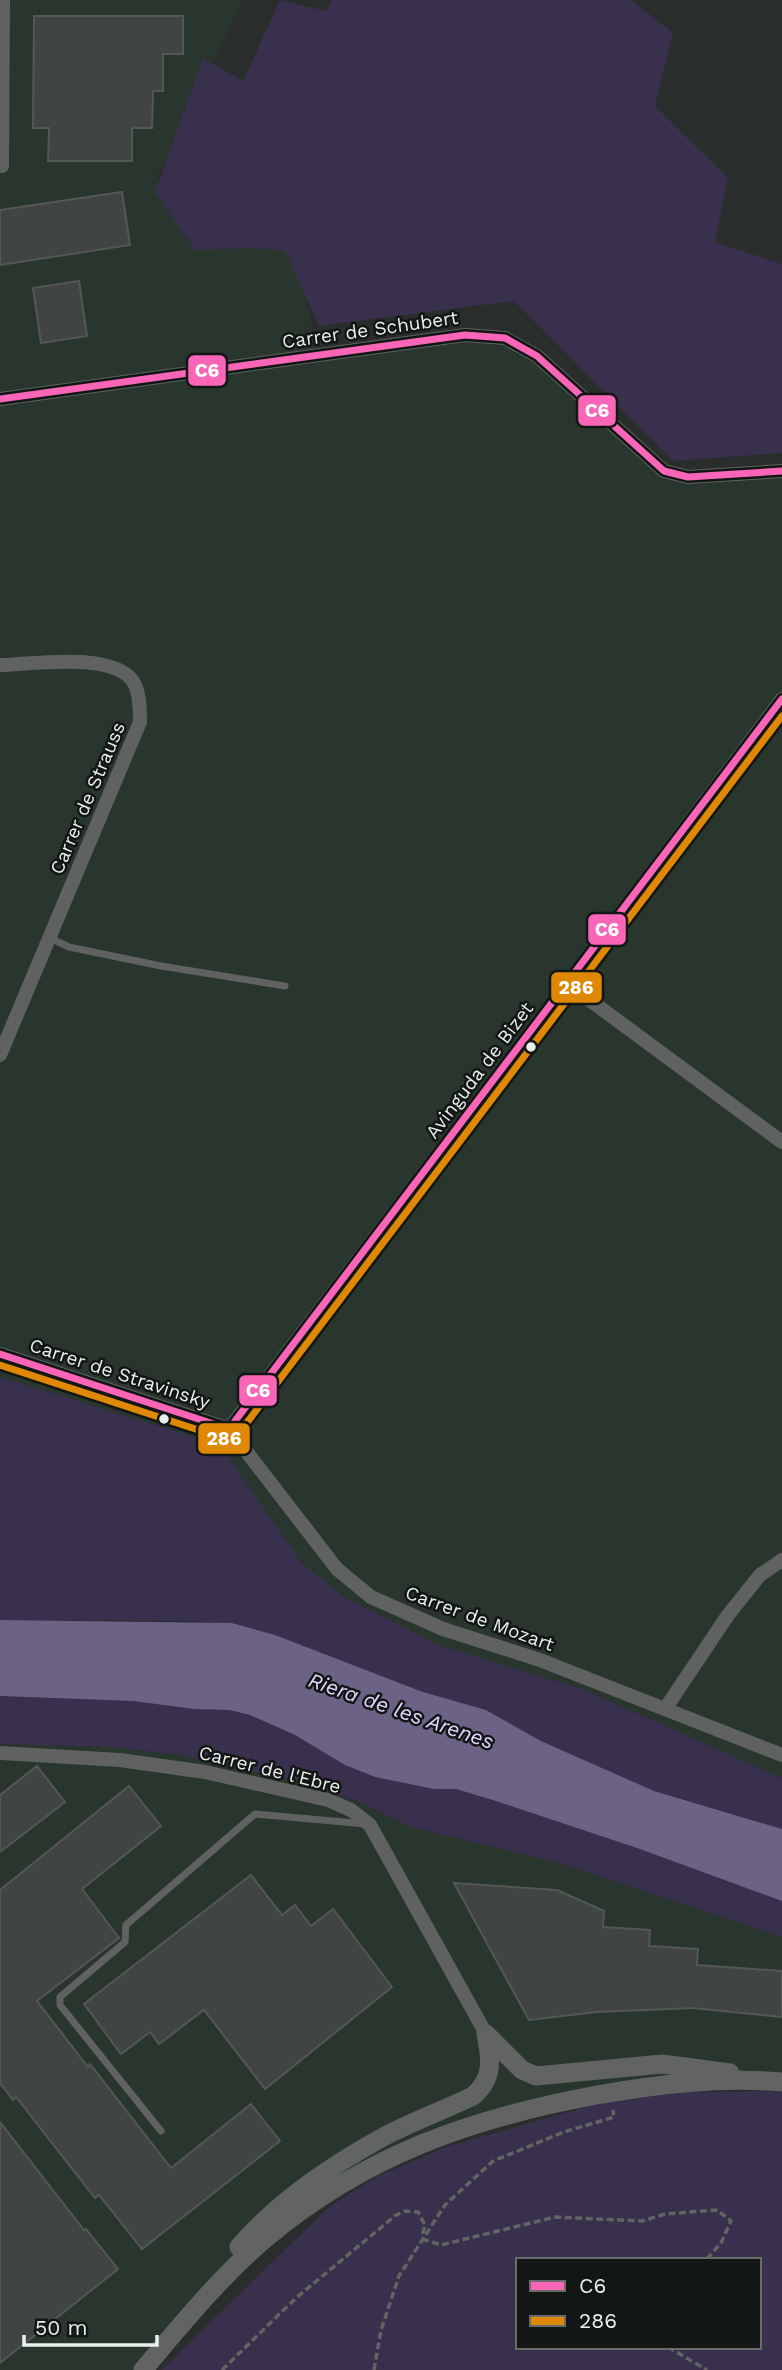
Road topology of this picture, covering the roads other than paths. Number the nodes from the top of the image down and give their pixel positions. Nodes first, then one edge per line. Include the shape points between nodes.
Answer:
1 (4, 0) edge
2 (2, 166) dead end
3 (0, 399) edge
4 (782, 471) edge
5 (0, 665) edge
6 (782, 699) edge
7 (50, 937) junction
8 (568, 984) junction
9 (285, 986) dead end
10 (0, 1055) edge
11 (782, 1142) edge
12 (0, 1354) edge
13 (229, 1429) junction
14 (782, 1560) edge
15 (666, 1709) junction
16 (0, 1753) edge
17 (782, 1755) edge
18 (370, 1825) junction
19 (486, 2034) junction
20 (775, 2082) edge
21 (161, 2131) dead end
22 (211, 2291) junction
23 (143, 2370) edge

1 - 2 street
3 - 4 street, Carrer de Schubert via 465,335 505,338 537,356 664,471 688,477
5 - 7 street, Carrer de Strauss via 95,662 122,670 134,682 139,707 139,723
6 - 8 street, Avinguda de Bizet
7 - 9 lane via 69,947
7 - 10 street, Carrer de Strauss
8 - 11 street
8 - 13 street, Avinguda de Bizet
12 - 13 street, Carrer de Stravinsky
13 - 15 street, Carrer de Mozart via 337,1569 371,1597 443,1629 540,1660
14 - 15 street via 760,1575 728,1615
15 - 17 street, Carrer de Mozart
16 - 18 street, Carrer de l'Ebre via 120,1760 205,1772 328,1800
18 - 19 street, Carrer de l'Ebre
18 - 21 lane via 255,1814 126,1925 125,1942 60,1997 60,2006
19 - 20 main road via 522,2070 536,2076 662,2064
19 - 22 main road via 490,2054 483,2087 473,2096 386,2136 301,2190 247,2237
20 - 22 main road via 658,2085 535,2107 449,2132 347,2180 264,2239
22 - 23 main road

